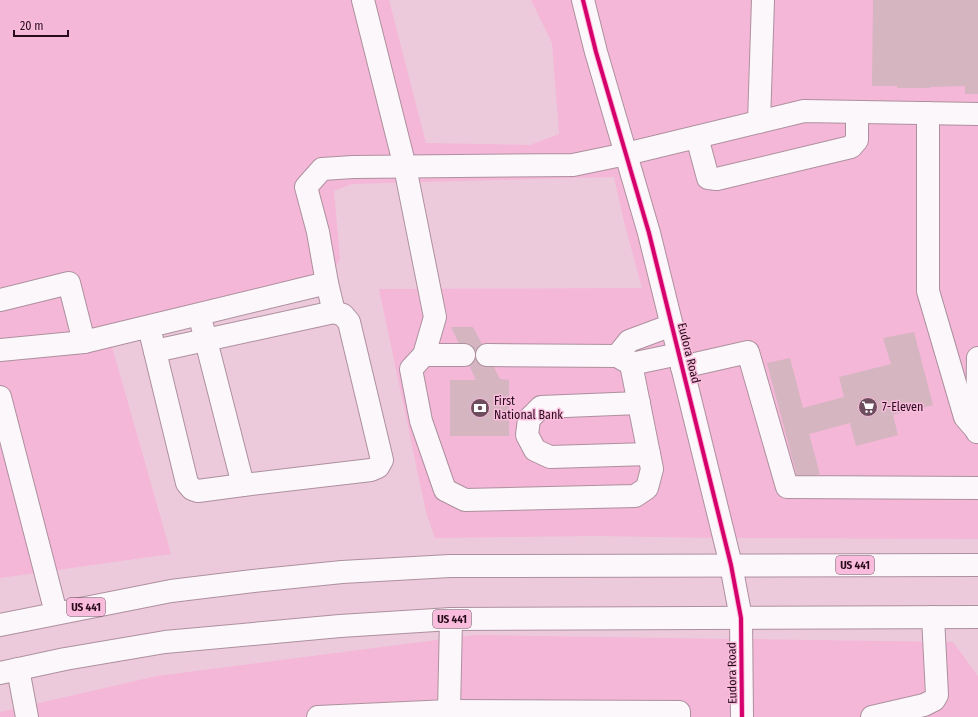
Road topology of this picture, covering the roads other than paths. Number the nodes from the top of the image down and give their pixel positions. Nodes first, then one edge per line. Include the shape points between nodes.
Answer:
1 (363, 0) edge
2 (583, 0) edge
3 (763, 0) edge
4 (857, 112) junction
5 (928, 114) junction
6 (978, 114) edge
7 (759, 122) junction
8 (697, 137) junction
9 (626, 154) junction
10 (405, 167) junction
11 (327, 283) junction
12 (0, 300) edge
13 (334, 312) junction
14 (199, 314) junction
15 (672, 325) junction
16 (149, 326) junction
17 (205, 340) junction
18 (84, 342) junction
19 (0, 350) edge
20 (155, 351) junction
21 (424, 355) junction
22 (464, 355) dead end
23 (488, 355) dead end
24 (978, 358) edge
25 (624, 360) junction
26 (680, 360) junction
27 (0, 397) edge
28 (639, 403) junction
29 (978, 432) edge
30 (7, 450) edge
31 (649, 454) junction
32 (243, 485) junction
33 (974, 488) edge
34 (731, 565) junction
35 (978, 565) edge
36 (56, 613) junction
37 (933, 617) junction
38 (978, 617) edge
39 (740, 618) junction
40 (451, 619) junction
41 (0, 625) edge
42 (9, 671) edge
43 (937, 695) junction
44 (449, 711) junction
45 (566, 714) edge
46 (27, 717) edge
47 (324, 717) edge
48 (679, 717) edge
49 (742, 717) edge
50 (872, 717) edge
51 (936, 717) edge

1 - 10 main road
2 - 9 main road, Eudora Road
3 - 7 main road
4 - 5 main road
4 - 7 main road via 804,111
4 - 8 main road via 857,140 851,147 717,178 708,178
5 - 6 main road
5 - 29 main road via 928,291 965,417
7 - 8 main road
8 - 9 main road
9 - 10 main road via 573,165
9 - 15 main road, Eudora Road
10 - 11 main road via 322,169 306,187 318,232
10 - 21 main road via 435,317
11 - 13 main road
11 - 14 main road
12 - 18 main road via 69,283
13 - 17 main road
13 - 32 main road via 344,315 349,322 382,460 378,467 371,470
14 - 16 main road
14 - 17 main road
15 - 25 main road via 629,341
15 - 26 main road, Eudora Road
16 - 18 main road
16 - 20 main road
17 - 20 main road
17 - 32 main road
18 - 19 main road
20 - 32 main road via 187,482 192,489 198,491
21 - 22 main road
21 - 31 main road via 411,369 421,421 445,490 465,500 635,496 647,488 652,469
23 - 25 main road
24 - 29 main road
25 - 26 main road
25 - 28 main road
26 - 33 main road via 748,352 787,487
26 - 34 main road, Eudora Road
27 - 30 main road
28 - 31 main road
28 - 31 main road via 541,408 529,419 526,435 535,450 550,457
30 - 36 main road
34 - 35 main road, US 441
34 - 36 main road, US 441 via 450,566 342,572 171,591
34 - 39 main road, Eudora Road
36 - 41 main road, US 441
37 - 38 main road, US 441
37 - 39 main road, US 441
37 - 43 main road
39 - 40 main road, US 441
39 - 49 main road, Eudora Road
40 - 42 main road, US 441 via 165,642
40 - 44 main road
42 - 46 main road
43 - 50 main road via 934,700 924,705
43 - 51 main road
44 - 45 main road
44 - 47 main road
45 - 48 main road via 679,712

